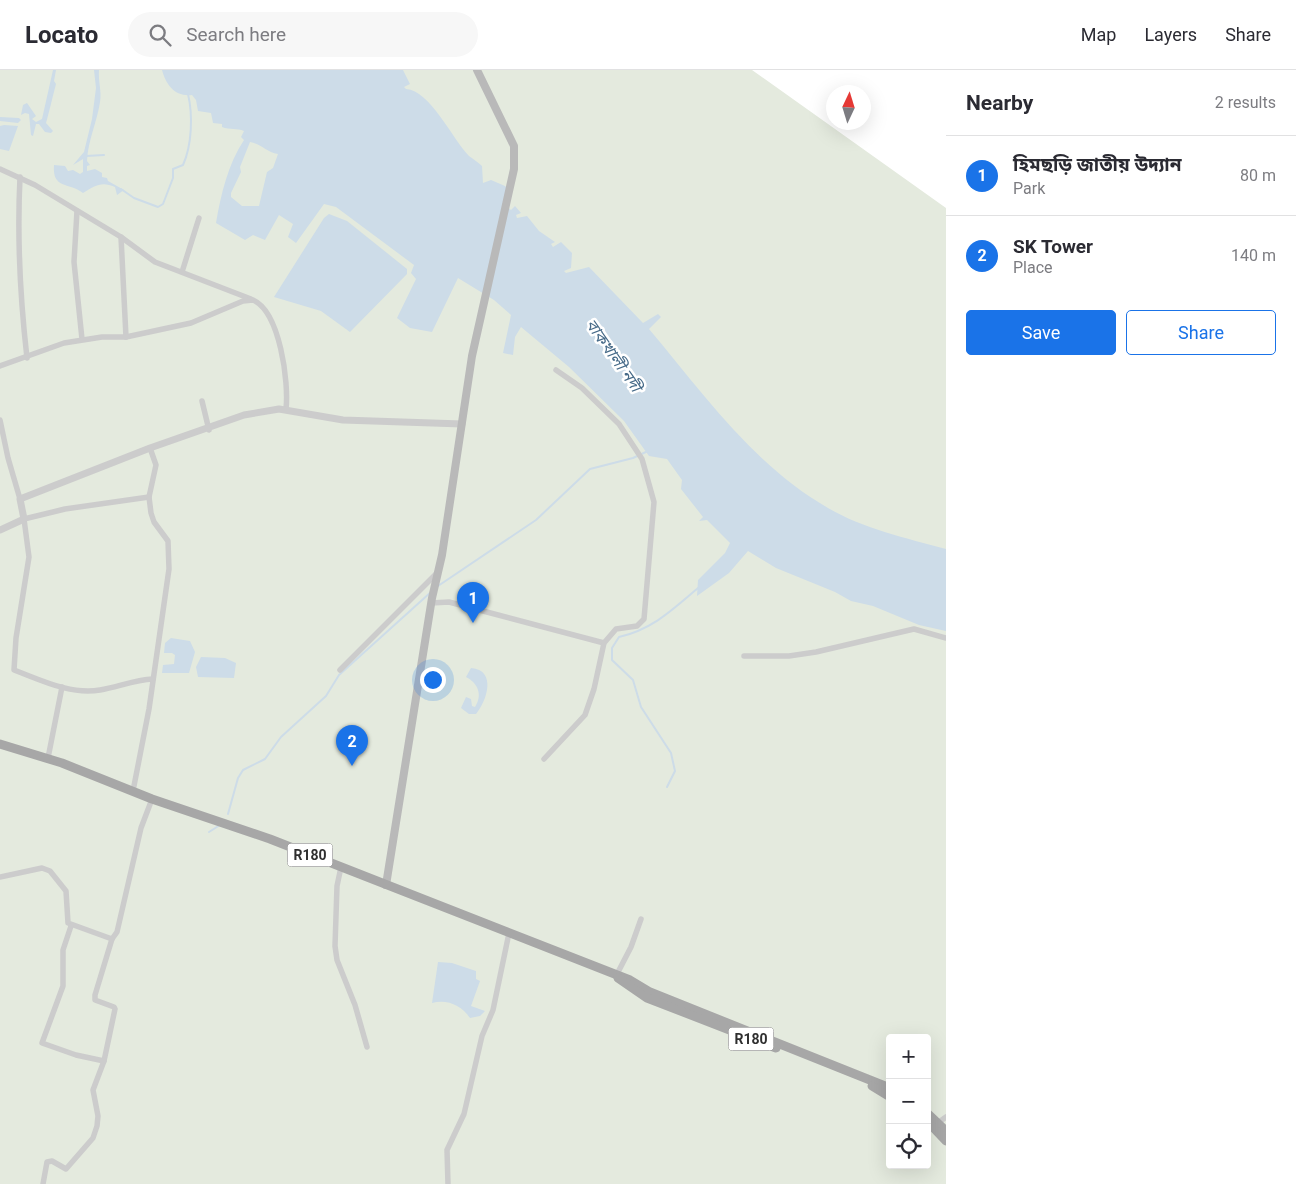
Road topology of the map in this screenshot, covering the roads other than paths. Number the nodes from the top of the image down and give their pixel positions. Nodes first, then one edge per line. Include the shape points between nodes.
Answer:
1 (477, 70) edge
2 (0, 169) edge
3 (20, 177) junction
4 (77, 211) junction
5 (199, 218) dead end
6 (121, 237) junction
7 (182, 272) junction
8 (253, 300) junction
9 (126, 337) junction
10 (82, 339) junction
11 (27, 358) junction
12 (0, 366) edge
13 (556, 370) dead end
14 (202, 401) dead end
15 (286, 409) junction
16 (0, 420) edge
17 (462, 424) junction
18 (208, 430) junction
19 (150, 448) junction
20 (150, 497) junction
21 (20, 499) junction
22 (24, 519) junction
23 (0, 530) edge
24 (437, 573) junction
25 (431, 600) junction
26 (946, 638) edge
27 (604, 643) junction
28 (744, 656) dead end
29 (340, 670) dead end
30 (153, 679) junction
31 (62, 687) junction
32 (0, 744) edge
33 (48, 758) junction
34 (544, 759) dead end
35 (133, 791) junction
36 (152, 798) junction
37 (341, 867) junction
38 (0, 877) edge
39 (386, 885) junction
40 (641, 920) dead end
41 (71, 926) junction
42 (510, 934) junction
43 (112, 939) junction
44 (616, 976) junction
45 (367, 1047) dead end
46 (104, 1061) junction
47 (886, 1086) edge
48 (886, 1094) edge
49 (942, 1120) edge
50 (930, 1124) edge
51 (946, 1131) edge
52 (946, 1141) edge
53 (43, 1184) edge
54 (448, 1184) edge

1 - 17 main road via 514,146 514,169 472,356
2 - 3 street
3 - 4 street
3 - 11 street via 17,234
4 - 6 street
4 - 10 street via 74,262
5 - 7 street
6 - 7 street via 155,262
6 - 9 street
7 - 8 street
8 - 9 street via 190,324
8 - 15 street via 267,311 284,362 288,390
9 - 10 street
10 - 11 street
11 - 12 street
13 - 27 street via 582,388 619,424 642,459 654,502 644,619 636,626 616,629
14 - 18 street
15 - 17 street via 309,416 343,420
15 - 18 street via 244,415
16 - 21 street
17 - 24 main road
18 - 19 street
19 - 20 street via 156,465
19 - 21 street
20 - 22 street via 65,509
20 - 30 street via 154,522 168,541 169,549 167,588
21 - 22 street
22 - 23 street
22 - 31 street via 29,557 14,670
24 - 25 main road
24 - 29 street
25 - 27 street
25 - 39 main road
26 - 28 street via 914,629 816,652
27 - 34 street via 585,715
30 - 31 street via 131,681 101,690 74,691
30 - 35 street
31 - 33 street
32 - 33 main road, R180
33 - 35 main road, R180
35 - 36 main road, R180
36 - 37 main road, R180
36 - 43 street via 141,828 117,932
37 - 39 main road, R180
37 - 45 street via 337,886 337,960
38 - 41 street via 42,868 50,871 66,891 68,923
39 - 42 main road, R180
40 - 44 street
41 - 43 street
41 - 46 street via 63,950 63,986 42,1043
42 - 44 main road, R180
42 - 54 street via 464,1114 447,1150
43 - 46 street via 95,995 95,1000 115,1009
44 - 47 main road, R180
44 - 48 main road, R180 via 647,998 876,1087
46 - 53 street via 93,1090 98,1121 93,1138 66,1169 52,1161 47,1162
49 - 51 main road
50 - 52 main road

